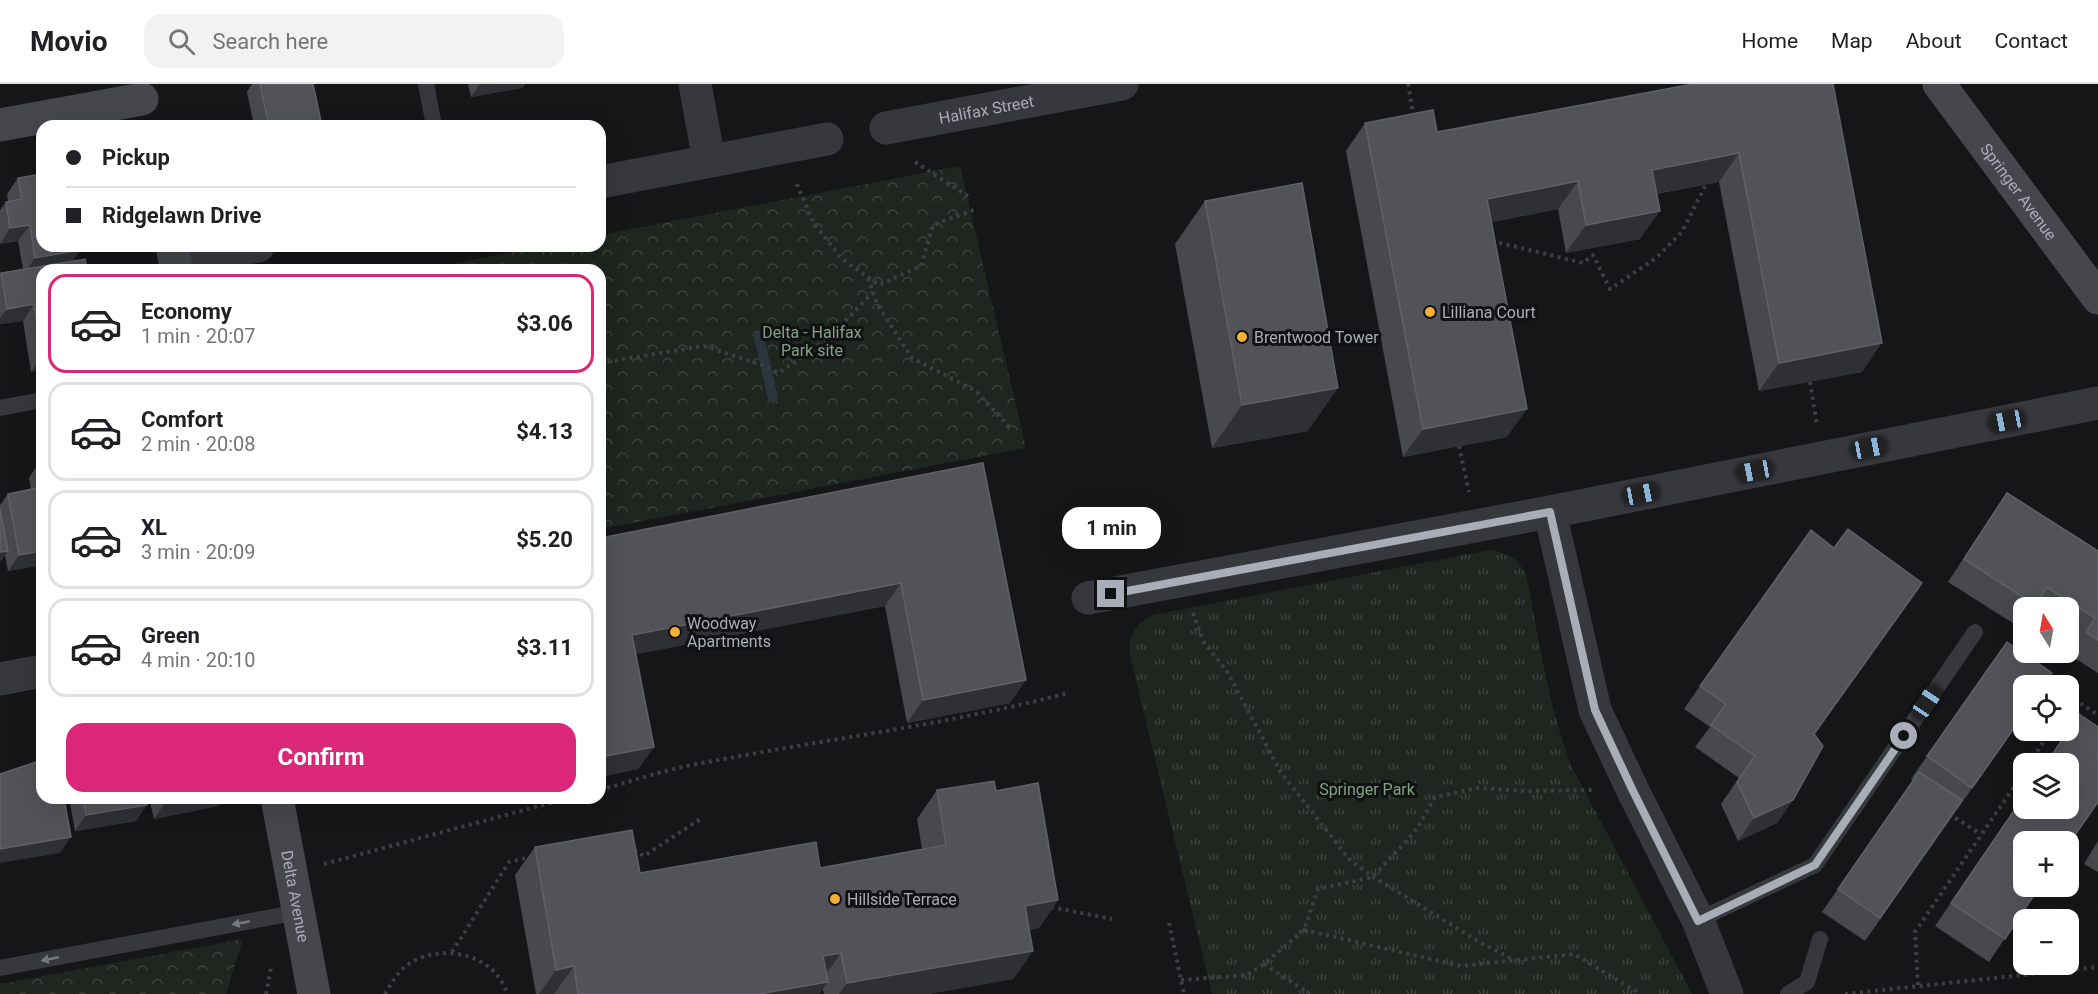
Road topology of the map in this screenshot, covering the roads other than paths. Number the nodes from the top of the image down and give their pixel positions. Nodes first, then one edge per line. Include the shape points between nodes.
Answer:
1 (426, 84) edge
2 (695, 84) edge
3 (1122, 84) edge
4 (1939, 84) edge
5 (143, 103) edge
6 (433, 120) edge
7 (0, 125) edge
8 (886, 128) dead end
9 (827, 139) dead end
10 (709, 161) junction
11 (606, 181) edge
12 (219, 252) edge
13 (174, 259) edge
14 (2098, 298) edge
15 (36, 401) edge
16 (2098, 403) edge
17 (0, 408) edge
18 (1550, 512) junction
19 (1088, 598) dead end
20 (1975, 632) dead end
21 (36, 672) edge
22 (0, 679) edge
23 (278, 804) edge
24 (299, 912) junction
25 (1698, 921) junction
26 (1820, 939) dead end
27 (0, 968) edge
28 (314, 994) edge
29 (1726, 994) edge
30 (1788, 994) edge

1 - 6 lane
2 - 10 street
3 - 8 street, Halifax Street
4 - 14 street, Springer Avenue
5 - 7 street
9 - 10 street
10 - 11 street
12 - 13 street
15 - 17 lane
16 - 18 street
18 - 19 street
18 - 25 street via 1595,710
20 - 25 lane via 1815,865
21 - 22 street
23 - 24 street, Delta Avenue
24 -> 27 lane
24 - 28 street, Delta Avenue
25 - 29 street
26 - 30 lane via 1807,982

